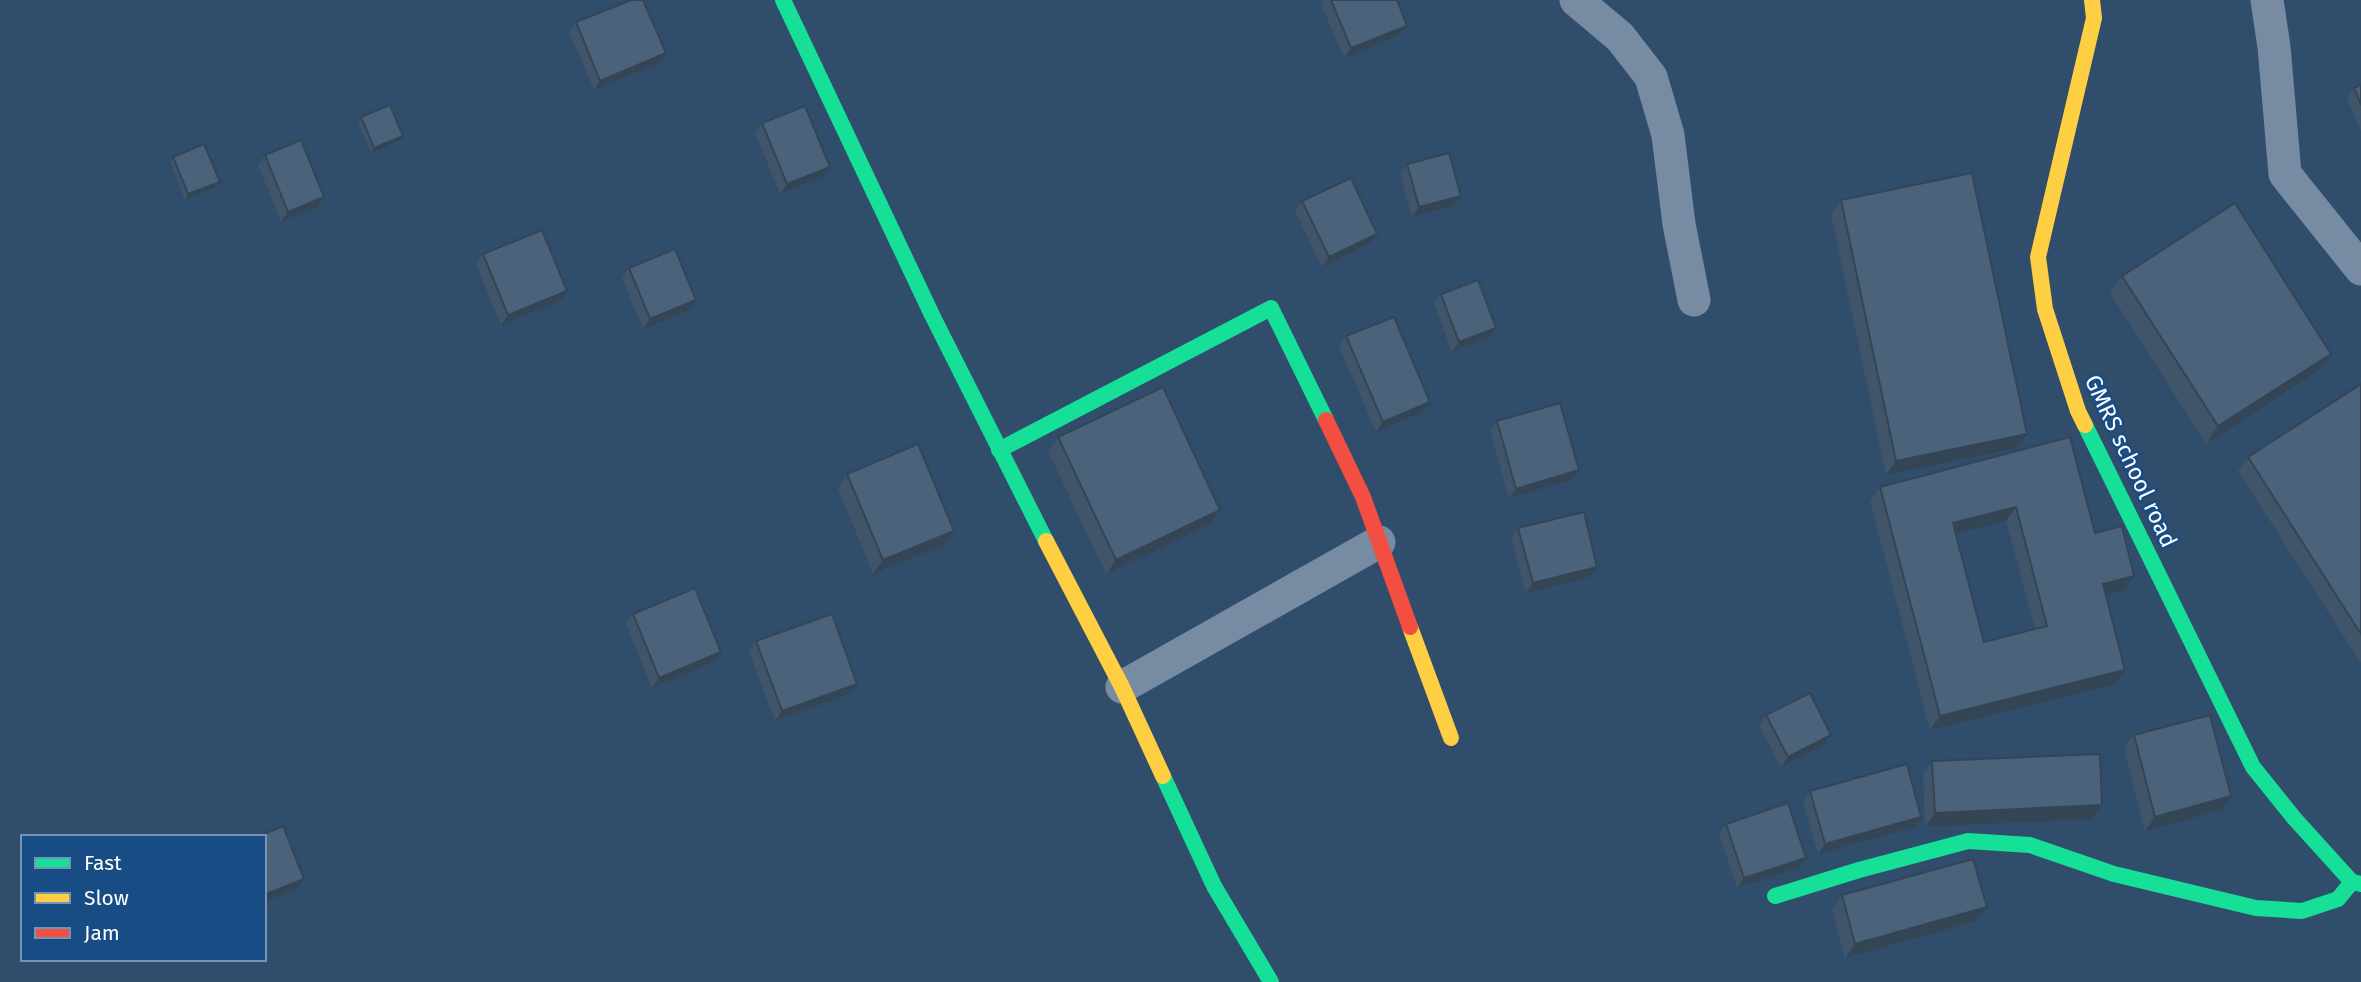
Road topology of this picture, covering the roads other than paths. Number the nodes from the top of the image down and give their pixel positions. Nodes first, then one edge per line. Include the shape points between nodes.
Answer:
1 (783, 0) edge
2 (1576, 0) edge
3 (2092, 0) edge
4 (2267, 0) edge
5 (2361, 269) edge
6 (1694, 300) dead end
7 (999, 450) junction
8 (1379, 542) junction
9 (1122, 687) junction
10 (1451, 738) dead end
11 (2357, 883) edge
12 (1775, 896) dead end
13 (1271, 982) edge

1 - 7 street
2 - 6 street via 1619,37 1651,77 1668,135
3 - 11 street, GMRS school road via 2094,18 2038,257 2045,309 2078,411 2253,767 2294,818
4 - 5 street via 2285,174
7 - 8 street via 1271,308 1363,497
7 - 9 street
8 - 9 street
8 - 10 street
9 - 13 street via 1214,886
11 - 12 street via 2338,899 2302,911 2256,908 2113,874 2030,845 1968,841

